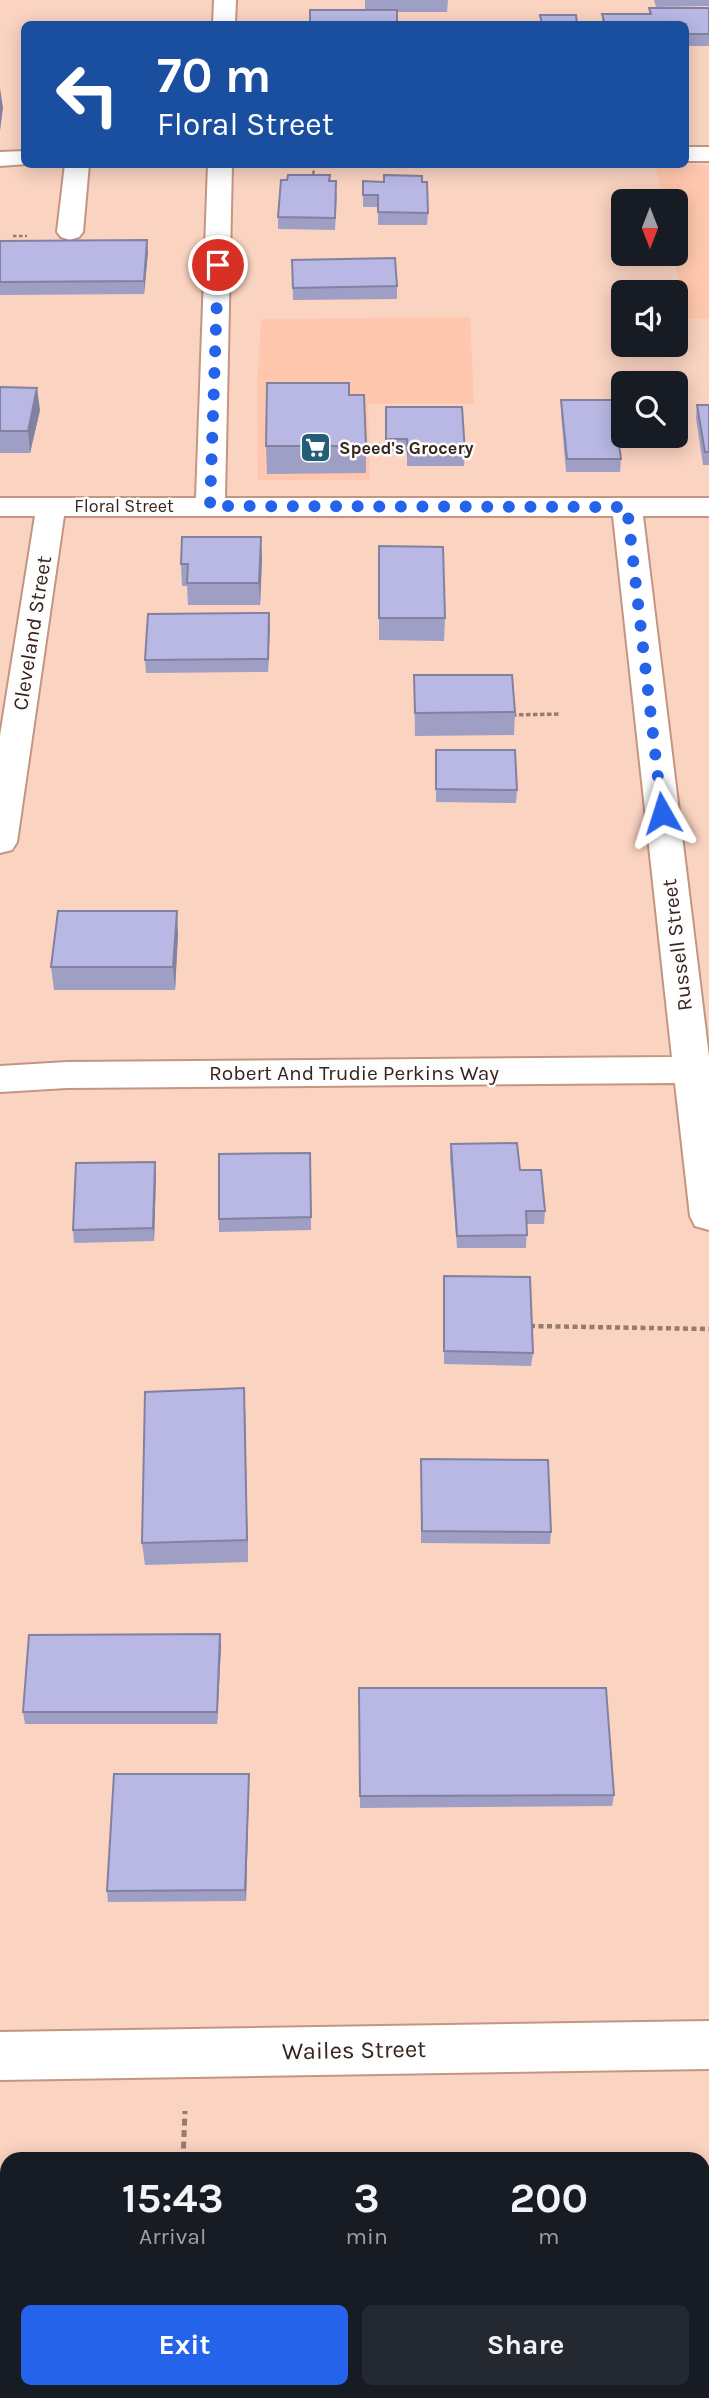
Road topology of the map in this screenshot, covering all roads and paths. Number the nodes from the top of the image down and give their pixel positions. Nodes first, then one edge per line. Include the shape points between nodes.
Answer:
1 (225, 0) edge
2 (225, 21) edge
3 (689, 154) edge
4 (709, 154) edge
5 (21, 158) edge
6 (0, 159) edge
7 (77, 168) edge
8 (220, 168) edge
9 (314, 168) edge
10 (312, 187) edge
11 (70, 232) dead end
12 (51, 506) junction
13 (210, 506) junction
14 (0, 507) edge
15 (627, 507) junction
16 (709, 507) edge
17 (561, 714) dead end
18 (512, 715) edge
19 (0, 842) edge
20 (700, 1070) edge
21 (0, 1079) edge
22 (709, 1216) edge
23 (530, 1326) edge
24 (709, 1329) edge
25 (709, 2045) edge
26 (0, 2056) edge

1 - 2 street
3 - 4 street
5 - 6 street
7 - 11 street
8 - 13 street
9 - 10 path
12 - 13 street, Floral Street
12 - 14 street, Floral Street
12 - 19 street, Cleveland Street
13 - 15 street, Floral Street
15 - 16 street, Floral Street
15 - 20 street, Russell Street
17 - 18 path
20 - 21 street, Robert And Trudie Perkins Way via 81,1074
20 - 22 street, Russell Street
23 - 24 path
25 - 26 street, Wailes Street

